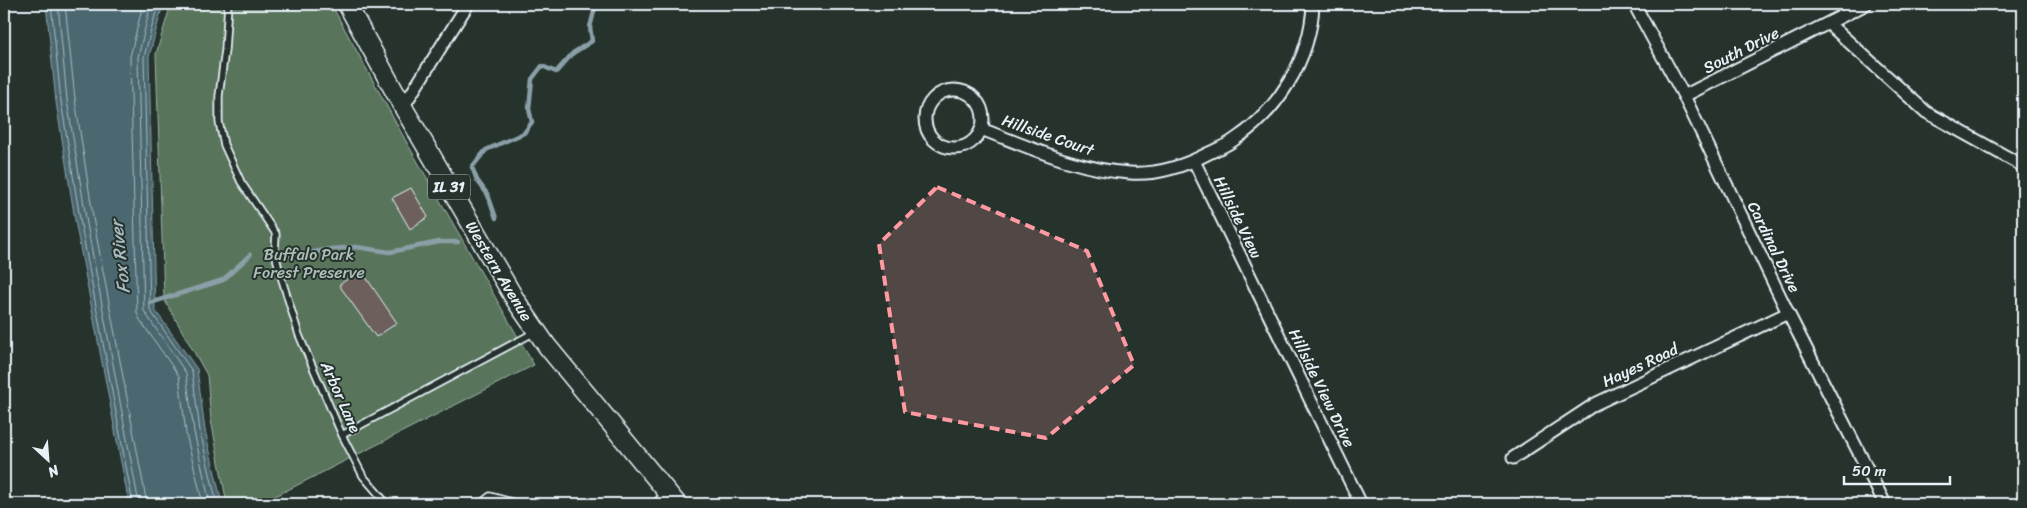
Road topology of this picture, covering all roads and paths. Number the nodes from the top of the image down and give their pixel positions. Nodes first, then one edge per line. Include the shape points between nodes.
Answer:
1 (228, 4) edge
2 (347, 4) edge
3 (468, 4) edge
4 (1313, 4) edge
5 (1634, 4) edge
6 (1866, 4) edge
7 (1828, 24) junction
8 (1684, 96) junction
9 (403, 107) junction
10 (981, 129) junction
11 (1194, 161) junction
12 (2023, 166) edge
13 (1253, 286) joint
14 (1788, 313) junction
15 (536, 331) junction
16 (342, 435) junction
17 (1513, 458) dead end
18 (666, 500) edge
19 (387, 504) edge
20 (480, 504) edge
21 (519, 504) edge
22 (1361, 504) edge
23 (1885, 504) edge

1 - 16 lane, Arbor Lane via 219,96 219,122 224,145 242,182 276,234 279,270 299,335
2 - 9 main road, Western Avenue / IL 31
3 - 9 street
4 - 11 street, Hillside Court via 1303,56 1285,89 1262,118 1231,142
5 - 8 street, Cardinal Drive
6 - 7 street, South Drive
7 - 8 street, South Drive
7 - 12 street via 1926,112
8 - 14 street, Cardinal Drive
9 - 15 main road, Western Avenue / IL 31
10 - 10 street, Hillside Court via 980,107 964,92 942,93 932,99 926,109 927,131 944,147 966,145
10 - 11 street, Hillside Court via 1069,162 1107,170 1132,173 1164,170
11 - 13 street, Hillside View
13 - 22 street, Hillside View Drive
14 - 17 street, Hayes Road via 1595,404
14 - 23 street, Cardinal Drive
15 - 16 lane
15 - 18 main road, Western Avenue / IL 31
16 - 19 lane, Arbor Lane via 359,469
20 - 21 lane via 490,496

